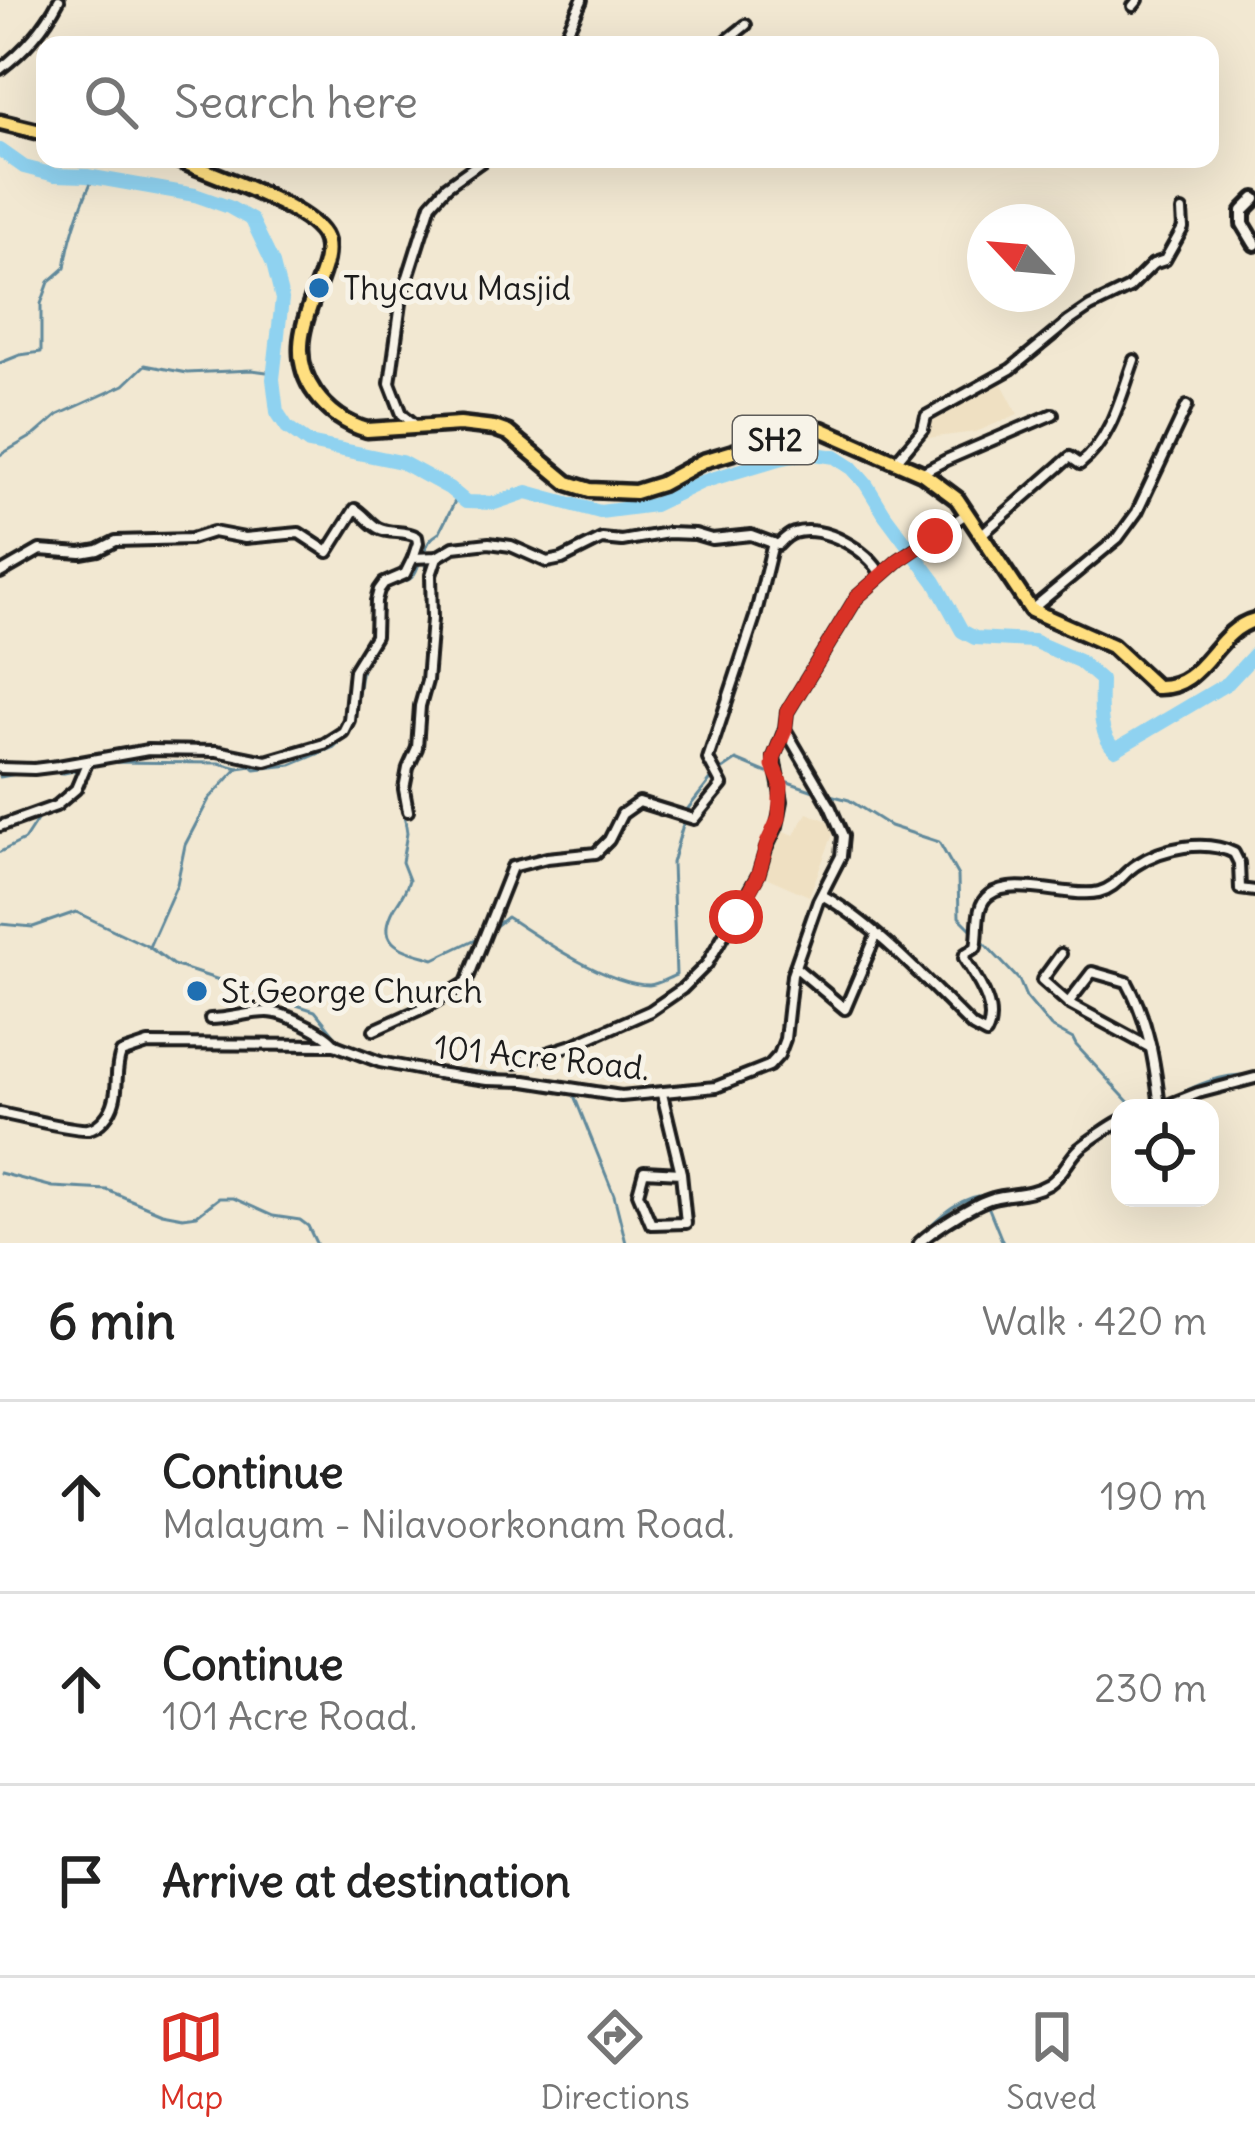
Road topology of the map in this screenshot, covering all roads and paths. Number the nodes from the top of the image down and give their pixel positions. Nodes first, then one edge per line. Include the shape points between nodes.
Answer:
1 (59, 0) edge
2 (582, 0) edge
3 (746, 25) dead end
4 (565, 36) edge
5 (732, 36) edge
6 (0, 69) edge
7 (0, 122) edge
8 (36, 131) edge
9 (200, 168) edge
10 (472, 168) edge
11 (1255, 200) edge
12 (1182, 211) dead end
13 (1255, 244) edge
14 (1134, 360) dead end
15 (1187, 406) dead end
16 (1053, 414) dead end
17 (415, 425) junction
18 (896, 461) junction
19 (922, 473) junction
20 (967, 514) junction
21 (982, 534) junction
22 (773, 543) junction
23 (420, 557) junction
24 (437, 557) junction
25 (0, 573) edge
26 (881, 575) junction
27 (1030, 610) junction
28 (1255, 620) edge
29 (785, 730) junction
30 (87, 762) junction
31 (0, 767) edge
32 (408, 811) dead end
33 (0, 826) edge
34 (1255, 891) edge
35 (821, 895) junction
36 (876, 936) junction
37 (1060, 954) dead end
38 (795, 967) junction
39 (1068, 1004) junction
40 (210, 1018) dead end
41 (374, 1030) dead end
42 (334, 1043) junction
43 (1152, 1048) junction
44 (516, 1063) dead end
45 (1255, 1078) edge
46 (662, 1094) junction
47 (1159, 1099) edge
48 (1183, 1099) edge
49 (0, 1112) edge
50 (1111, 1127) edge
51 (681, 1173) junction
52 (919, 1243) edge

1 - 6 street
2 - 4 street
3 - 5 street
7 - 8 main road
9 - 17 main road, SH2 via 321,231 326,265 308,308 302,372 319,400 367,430
10 - 17 street via 431,204 402,296 390,383
11 - 13 street via 1243,224
12 - 18 street via 1183,228 1165,260 1011,369 926,416
14 - 21 street via 1094,454 1080,464 1070,457
15 - 27 street via 1118,538
16 - 19 street
17 - 18 main road, SH2 via 494,428 568,482 608,492 650,489 703,461 821,429
18 - 19 main road, SH2
19 - 20 main road, SH2
20 - 21 main road, SH2
20 - 26 street
21 - 27 main road, SH2
22 - 24 street via 668,533 602,539 551,562 489,543
22 - 26 street via 797,532 834,538 864,553
22 - 41 street via 707,759 722,785 694,819 638,802 596,853 512,867 466,983
23 - 24 street
23 - 25 street via 415,535 380,530 355,509 328,552 299,533 217,532 116,541 81,553 40,550
23 - 30 street via 379,590 375,636 354,670 339,735 261,761 148,750
24 - 32 street via 427,681 404,789
26 - 29 street via 839,624 787,712
27 - 28 main road via 1112,646 1162,688 1200,670 1235,628
29 - 35 street, 101 Acre Road. via 843,836
29 - 44 street via 773,766 781,784 777,826 707,964 650,1012
30 - 31 street
30 - 33 street via 76,789 56,806
34 - 36 street via 1240,889 1234,853 1211,846 1172,849 1096,893 993,892 980,906 976,947 964,958 988,1001 986,1034
35 - 36 street
35 - 38 street, 101 Acre Road.
36 - 38 street via 845,1009
37 - 39 street via 1042,980
38 - 46 street, 101 Acre Road. via 785,1039 773,1062 716,1088
39 - 43 street
39 - 43 street via 1092,972 1127,982
40 - 42 street via 268,1012
42 - 46 street, 101 Acre Road. via 390,1064 473,1078
42 - 49 street, 101 Acre Road. via 141,1045 123,1050 115,1101 86,1130
43 - 47 street
45 - 48 street
46 - 51 street
50 - 52 street via 1047,1185 998,1196
51 - 51 street via 686,1223 651,1224 638,1192 644,1171

